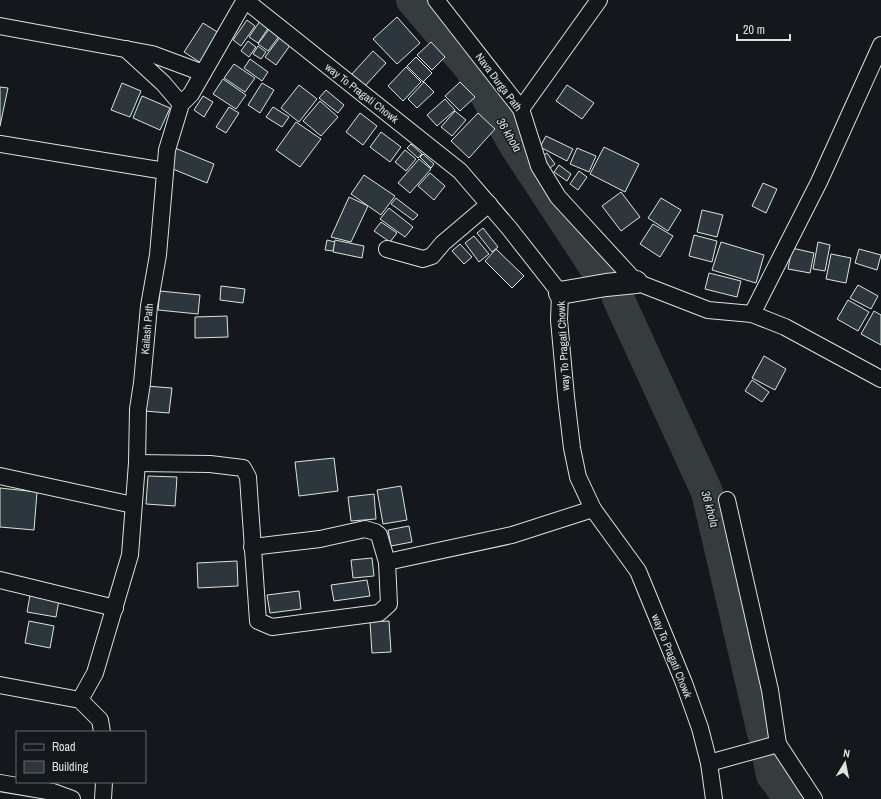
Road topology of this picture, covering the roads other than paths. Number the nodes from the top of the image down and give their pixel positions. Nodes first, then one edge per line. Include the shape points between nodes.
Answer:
1 (245, 0) edge
2 (436, 0) edge
3 (599, 0) edge
4 (0, 26) edge
5 (881, 45) edge
6 (126, 49) junction
7 (203, 73) junction
8 (181, 104) junction
9 (522, 109) junction
10 (0, 144) edge
11 (165, 171) junction
12 (489, 204) junction
13 (387, 249) dead end
14 (636, 282) junction
15 (560, 293) junction
16 (752, 314) junction
17 (881, 380) edge
18 (137, 463) junction
19 (0, 476) edge
20 (727, 500) dead end
21 (133, 505) junction
22 (593, 509) junction
23 (252, 547) junction
24 (387, 562) junction
25 (0, 580) edge
26 (115, 608) junction
27 (0, 686) edge
28 (80, 700) junction
29 (102, 731) edge
30 (778, 744) junction
31 (709, 763) junction
32 (0, 783) edge
33 (104, 783) edge
34 (72, 799) edge
35 (104, 799) edge
36 (714, 799) edge
37 (814, 799) edge

1 - 7 street, Kailash Path
1 - 12 street, way To Pragati Chowk via 460,171
2 - 9 street, Nava Durga Path
3 - 9 street
4 - 6 street
5 - 16 street via 819,182
6 - 7 street via 152,54
6 - 8 street via 163,83
7 - 8 street, Kailash Path
8 - 11 street, Kailash Path via 167,150
9 - 14 street, Nava Durga Path via 539,166 558,197
10 - 11 street
11 - 18 street, Kailash Path via 158,255 149,306 138,409
12 - 13 street via 443,243 432,256 423,259
12 - 15 street, way To Pragati Chowk
14 - 15 street
14 - 16 street via 708,310
15 - 22 street, way To Pragati Chowk via 559,320 572,448 578,477
16 - 17 street via 785,328
18 - 21 street, Kailash Path
18 - 23 street via 210,464 243,468 248,477
19 - 21 street
20 - 30 street via 770,690
21 - 26 street, Kailash Path via 130,555
22 - 24 street via 512,535
22 - 31 street, way To Pragati Chowk via 638,572 684,683
23 - 24 street via 320,539 364,529 379,535
23 - 24 street via 258,620 272,627 379,613 389,604
25 - 26 street
26 - 28 street, Kailash Path via 95,673
27 - 28 street
28 - 29 street via 100,720
30 - 31 street
30 - 37 street
31 - 36 street, way To Pragati Chowk
32 - 34 street via 53,792
33 - 35 street

